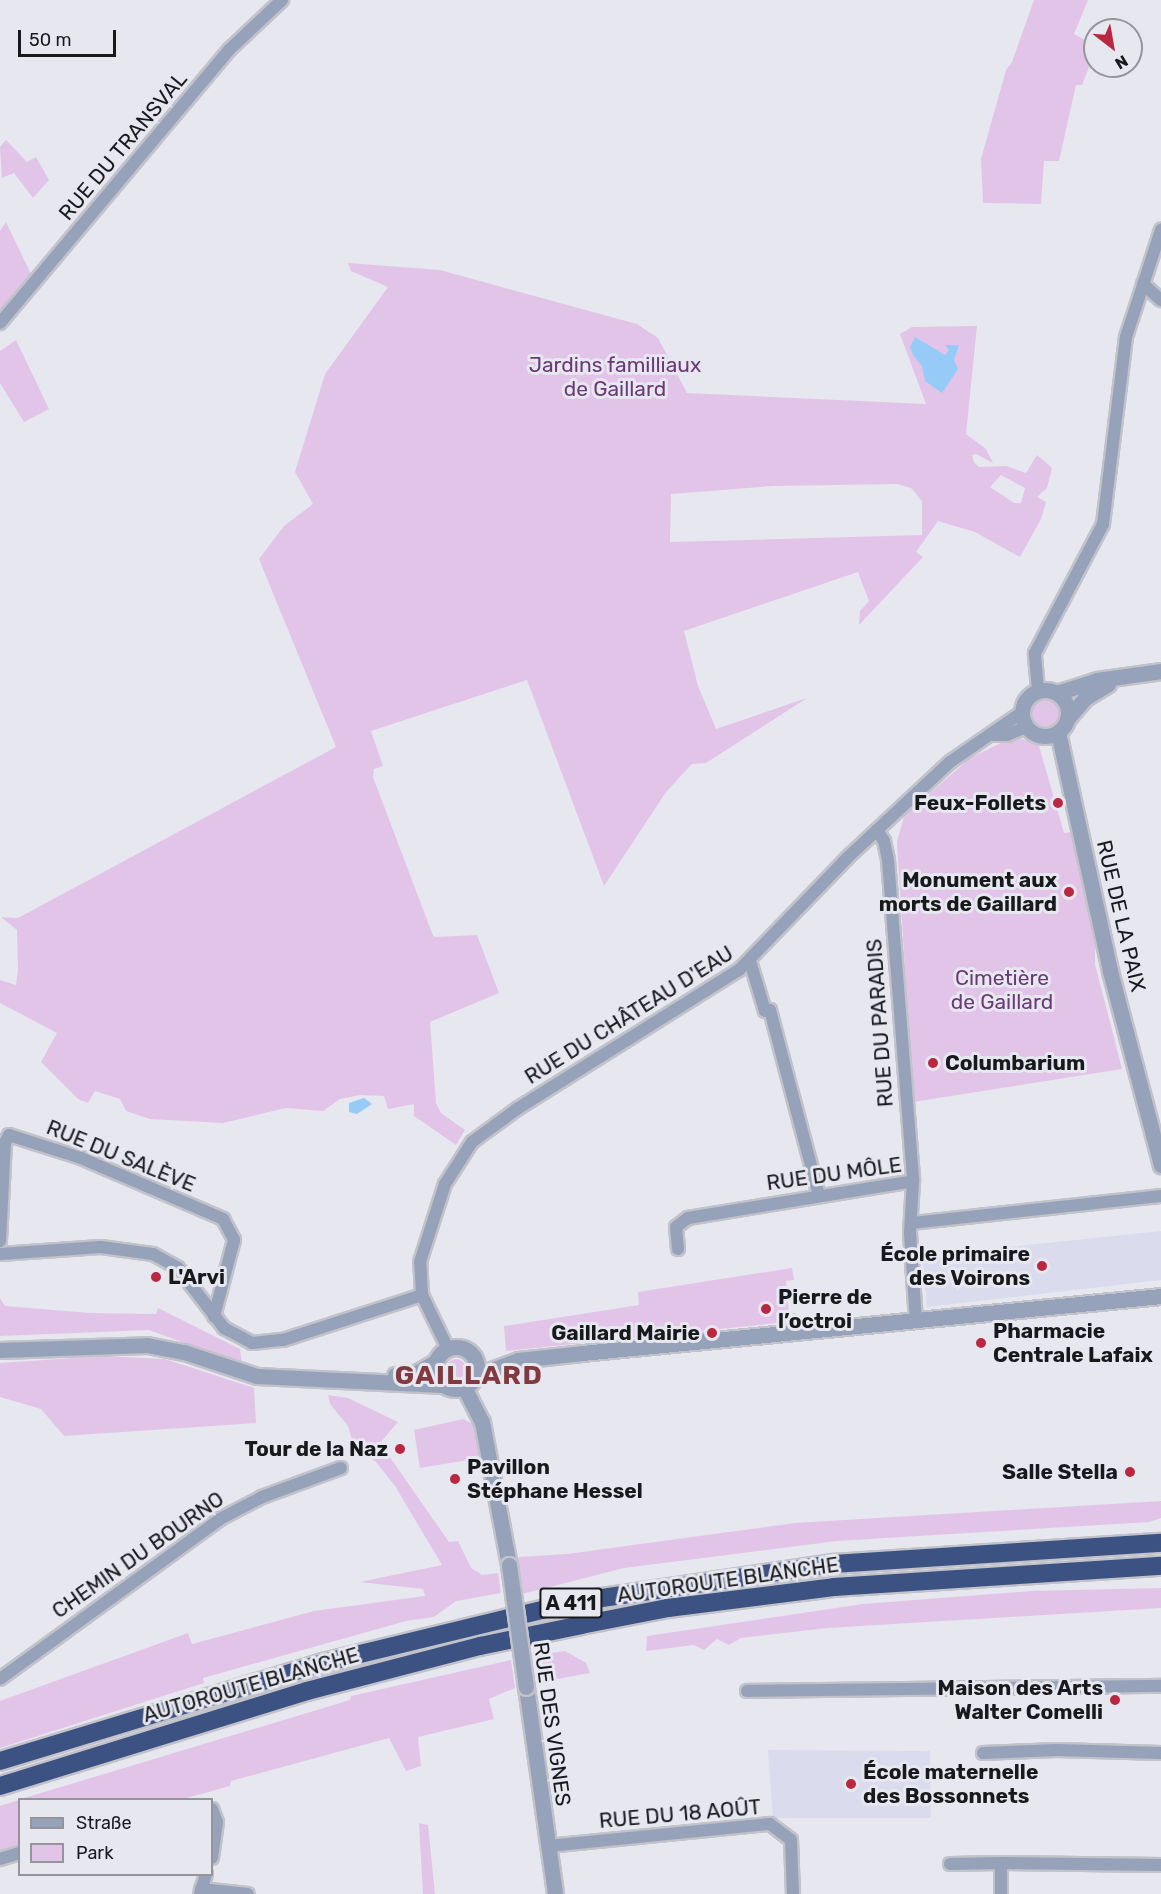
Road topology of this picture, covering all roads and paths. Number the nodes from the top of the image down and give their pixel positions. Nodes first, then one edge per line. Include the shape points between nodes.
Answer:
1 (282, 0) edge
2 (1161, 230) edge
3 (1143, 284) junction
4 (1161, 300) edge
5 (0, 323) edge
6 (1161, 671) edge
7 (1119, 679) junction
8 (1038, 690) junction
9 (1057, 693) junction
10 (1067, 719) junction
11 (1024, 720) junction
12 (1058, 732) junction
13 (1041, 736) junction
14 (1066, 780) junction
15 (877, 830) junction
16 (750, 962) junction
17 (1161, 1165) edge
18 (913, 1181) junction
19 (819, 1195) junction
20 (1161, 1196) edge
21 (912, 1223) junction
22 (0, 1241) edge
23 (678, 1249) dead end
24 (0, 1254) edge
25 (422, 1295) junction
26 (1161, 1296) edge
27 (214, 1316) junction
28 (916, 1321) junction
29 (448, 1349) junction
30 (0, 1350) edge
31 (472, 1355) junction
32 (518, 1360) junction
33 (437, 1361) junction
34 (286, 1376) junction
35 (475, 1376) junction
36 (443, 1385) junction
37 (464, 1387) junction
38 (341, 1468) dead end
39 (1161, 1543) edge
40 (1161, 1566) edge
41 (0, 1679) edge
42 (1161, 1686) edge
43 (747, 1692) dead end
44 (983, 1753) dead end
45 (1161, 1753) edge
46 (0, 1761) edge
47 (0, 1786) edge
48 (213, 1812) edge
49 (549, 1846) junction
50 (213, 1851) edge
51 (18, 1854) edge
52 (0, 1859) edge
53 (1001, 1863) junction
54 (950, 1864) dead end
55 (1161, 1865) edge
56 (206, 1876) edge
57 (201, 1892) edge
58 (248, 1894) edge
59 (555, 1894) edge
60 (793, 1894) edge
61 (1001, 1894) edge

1 - 5 street, RUE DU TRANSVAL via 229,50
2 - 3 street
3 - 4 street
3 - 8 street via 1120,370 1103,524 1035,652
6 - 7 street
7 - 9 street via 1097,680
7 - 10 street via 1089,694
8 - 9 street
8 - 11 street via 1027,698
9 - 10 street via 1067,706
10 - 12 street
11 - 13 street
11 - 15 street, RUE DU CHÂTEAU D'EAU via 970,745
12 - 13 street
12 - 14 street, RUE DE LA PAIX
13 - 14 street, RUE DE LA PAIX
14 - 17 street, RUE DE LA PAIX
15 - 16 street, RUE DU CHÂTEAU D'EAU
15 - 18 street, RUE DU PARADIS via 887,849
16 - 19 street via 765,1011 770,1010
16 - 25 street, RUE DU CHÂTEAU D'EAU via 517,1109 472,1142 451,1172 426,1242 420,1262
18 - 19 street, RUE DU MÔLE
18 - 21 street, RUE DU MÔLE
19 - 23 street, RUE DU MÔLE via 684,1219 675,1230
20 - 21 street
21 - 28 street
22 - 27 street, RUE DU SALÈVE via 5,1143 9,1135 81,1158 223,1220 234,1240
24 - 27 street via 101,1247 153,1254 178,1268
25 - 27 street via 265,1344 240,1339
25 - 29 street, RUE DU CHÂTEAU D'EAU
26 - 28 street
28 - 32 street
29 - 31 street via 462,1349
29 - 33 street
30 - 34 street via 147,1345 184,1352 245,1375
31 - 32 street
31 - 35 street
32 - 35 street
33 - 34 street via 420,1372 405,1375 350,1370
33 - 36 street via 436,1374
34 - 36 street
35 - 37 street
36 - 37 street
37 - 49 street, RUE DES VIGNES, bridge via 482,1422 509,1565
38 - 41 street, CHEMIN DU BOURNO via 262,1497 220,1519
39 - 46 highway, AUTOROUTE BLANCHE / A 411 via 834,1564 575,1602 368,1650
40 - 47 highway, AUTOROUTE BLANCHE / A 411 via 834,1587 668,1608 580,1625 307,1691
42 - 43 street
44 - 45 street
48 - 50 street via 217,1822
49 - 59 street, RUE DES VIGNES
49 - 60 street, RUE DU 18 AOÛT via 770,1824 791,1840
51 - 52 street
53 - 54 street
53 - 55 street
53 - 61 street
56 - 57 street
57 - 58 street

